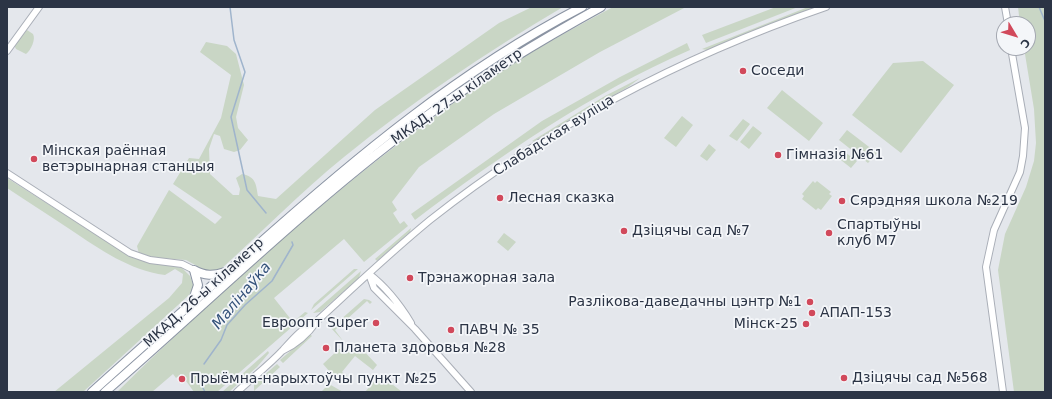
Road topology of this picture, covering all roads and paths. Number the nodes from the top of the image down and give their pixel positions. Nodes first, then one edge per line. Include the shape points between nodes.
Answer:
1 (39, 7) edge
2 (582, 7) edge
3 (601, 7) edge
4 (826, 7) edge
5 (7, 52) edge
6 (1012, 56) edge
7 (7, 174) edge
8 (315, 194) joint
9 (322, 200) joint
10 (194, 270) junction
11 (229, 270) junction
12 (369, 274) junction
13 (189, 305) junction
14 (92, 392) edge
15 (105, 392) edge
16 (237, 392) edge
17 (471, 392) edge
18 (1003, 392) edge

1 - 5 street
2 - 8 highway, МКАД, 27-ы кіламетр via 545,26 430,102
3 - 9 highway, МКАД, 27-ы кіламетр via 532,46 438,108
4 - 12 street, Слабадская вуліца via 707,53 597,107 467,192
6 - 18 street via 1025,128 1024,156 1020,172 994,230 986,266
7 - 10 street via 130,253 150,260 182,264
8 - 11 highway, МКАД, 26-ы кіламетр
9 - 15 highway, МКАД, 26-ы кіламетр
10 - 11 highway via 204,275 212,275
10 - 13 highway via 197,290
11 - 13 highway, МКАД, 26-ы кіламетр
12 - 16 street, Слабадская вуліца via 317,321 311,330 294,345 282,351
12 - 17 street via 380,282 415,329
13 - 14 highway, МКАД, 26-ы кіламетр

